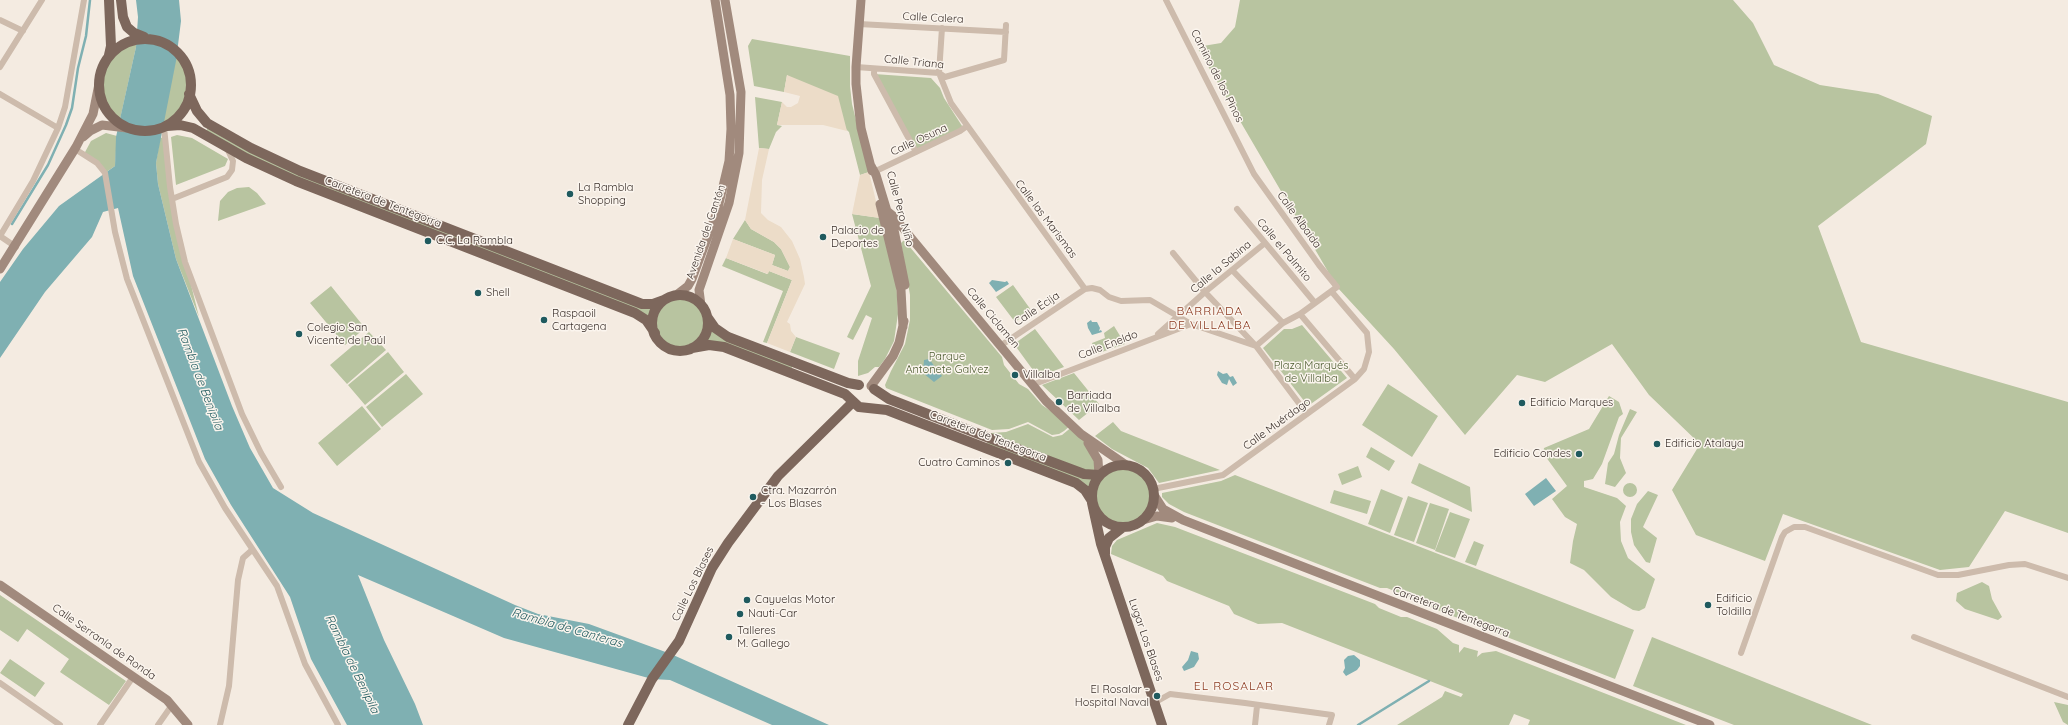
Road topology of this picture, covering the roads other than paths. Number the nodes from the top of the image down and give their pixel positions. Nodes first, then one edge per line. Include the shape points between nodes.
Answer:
1 (42, 0) edge
2 (84, 0) edge
3 (109, 0) edge
4 (121, 0) edge
5 (715, 0) edge
6 (725, 0) edge
7 (861, 0) edge
8 (1166, 0) edge
9 (0, 20) edge
10 (859, 24) junction
11 (942, 28) junction
12 (1006, 28) joint
13 (23, 31) junction
14 (140, 37) junction
15 (108, 57) junction
16 (0, 67) edge
17 (856, 67) junction
18 (874, 69) junction
19 (939, 73) junction
20 (99, 84) junction
21 (0, 94) edge
22 (189, 94) junction
23 (121, 126) junction
24 (967, 126) junction
25 (164, 127) junction
26 (58, 128) junction
27 (226, 147) junction
28 (76, 148) junction
29 (916, 152) junction
30 (1249, 161) joint
31 (874, 168) junction
32 (172, 199) junction
33 (1237, 210) dead end
34 (891, 214) junction
35 (0, 236) edge
36 (910, 236) junction
37 (897, 243) junction
38 (1265, 243) junction
39 (16, 247) junction
40 (1173, 253) dead end
41 (0, 269) edge
42 (1232, 270) junction
43 (1085, 289) junction
44 (1335, 290) junction
45 (1205, 292) junction
46 (675, 296) junction
47 (664, 300) junction
48 (1315, 303) junction
49 (701, 305) junction
50 (1300, 314) junction
51 (707, 316) junction
52 (1178, 318) junction
53 (1283, 323) junction
54 (1191, 324) junction
55 (903, 326) junction
56 (655, 333) junction
57 (1154, 338) junction
58 (1000, 346) junction
59 (1256, 346) junction
60 (692, 348) junction
61 (1355, 379) junction
62 (859, 385) junction
63 (1032, 385) junction
64 (873, 388) junction
65 (853, 402) junction
66 (868, 408) junction
67 (1307, 414) junction
68 (1081, 434) junction
69 (1126, 465) junction
70 (1099, 475) junction
71 (281, 487) dead end
72 (1154, 492) junction
73 (1092, 502) junction
74 (1143, 520) junction
75 (1183, 520) junction
76 (1123, 527) junction
77 (252, 550) junction
78 (1107, 564) junction
79 (2068, 578) edge
80 (0, 585) edge
81 (1914, 637) dead end
82 (1740, 653) dead end
83 (133, 677) junction
84 (0, 683) edge
85 (2068, 697) edge
86 (1154, 703) junction
87 (172, 705) junction
88 (1257, 706) junction
89 (60, 725) edge
90 (100, 725) edge
91 (158, 725) edge
92 (188, 725) edge
93 (220, 725) edge
94 (338, 725) edge
95 (628, 725) edge
96 (1162, 725) edge
97 (1255, 725) edge
98 (1329, 725) edge
99 (1710, 725) edge

1 - 13 street
2 - 26 street via 65,107
3 - 15 main road via 111,46
4 - 14 main road via 125,24 130,31
5 - 46 main road, Avenida del Cantón via 730,98 729,161 717,212 692,279 688,286
6 - 49 main road, Avenida del Cantón via 741,92 739,153 730,203 699,290
7 - 10 main road, Calle Pero Niño
8 - 30 street, Camino de los Pinos
9 - 13 street
10 - 11 street, Calle Calera
10 - 17 main road, Calle Pero Niño
11 - 12 street, Calle Calera
11 - 19 street
12 - 19 street, Calle Triana via 1004,60 945,77
13 - 16 street
14 - 15 main road via 118,47
14 - 22 main road via 165,42 177,52 189,70
15 - 20 main road via 101,70
17 - 18 street, Calle Triana
17 - 31 main road, Calle Pero Niño via 862,128
18 - 19 street, Calle Triana
18 - 29 street via 874,74
19 - 24 street, Calle las Marismas via 951,103
20 - 23 main road via 105,109
20 - 28 main road via 94,114
21 - 26 street
22 - 25 main road via 183,110 176,119
22 - 47 main road, Carretera de Tentegorra via 197,112 210,125 300,171 642,304
23 - 25 main road via 144,132
23 - 28 main road via 99,126 87,134
24 - 29 street, Calle Osuna
24 - 43 street, Calle las Marismas
25 - 27 main road, Carretera de Tentegorra via 180,125 193,128
25 - 32 street
26 - 35 street via 33,181
27 - 32 street via 233,161 232,170 227,177
27 - 56 main road, Carretera de Tentegorra via 296,181 635,313 646,320
28 - 39 main road
28 - 77 street via 97,163 105,173 127,279 197,456 225,508
29 - 31 street, Calle Osuna
30 - 44 street, Calle Albaida via 1259,182
31 - 34 main road via 887,211
31 - 55 main road, Calle Pero Niño via 898,278
32 - 71 street via 185,262 239,406 261,453
33 - 38 street, Calle el Palmito
34 - 36 main road, Calle Ciclamen
34 - 37 main road, Calle Pero Niño
35 - 39 street
36 - 37 main road via 902,236
36 - 58 main road, Calle Ciclamen
37 - 55 main road, Calle Pero Niño via 906,295
38 - 42 street, Calle la Sabina
38 - 48 street, Calle el Palmito
39 - 41 main road
40 - 45 street
42 - 45 street, Calle la Sabina
42 - 53 street
43 - 52 street via 1100,290 1109,297 1121,301 1150,300
43 - 58 street, Calle Écija
44 - 48 street
44 - 61 street, Calle Muérdago via 1366,333 1369,352 1364,369
45 - 52 street, Calle la Sabina
45 - 59 street
46 - 47 main road
46 - 49 main road via 691,297
47 - 56 main road via 654,315
48 - 50 street
49 - 51 main road
50 - 53 street
50 - 61 street
51 - 60 main road via 706,335
51 - 62 main road via 721,334
52 - 54 street
52 - 57 street, Calle la Sabina
53 - 59 street
54 - 57 street, Calle Eneldo
54 - 59 street
55 - 64 main road, Calle Pero Niño via 893,356
56 - 60 main road via 670,349 681,351
57 - 63 street, Calle Eneldo
58 - 63 main road, Calle Ciclamen
59 - 67 street
60 - 65 main road via 709,345 724,347 845,394
61 - 67 street, Calle Muérdago
62 - 64 main road via 865,384
62 - 65 main road via 853,391
63 - 68 main road, Calle Ciclamen
64 - 66 main road via 875,401
64 - 70 main road, Carretera de Tentegorra via 889,399 1033,455 1084,474
65 - 66 main road via 859,407
65 - 95 main road, Calle Los Blases via 778,476 759,499 712,568 679,641 652,679
66 - 73 main road, Carretera de Tentegorra via 887,410 1076,484 1085,490
67 - 72 street, Calle Muérdago via 1223,475
68 - 69 main road, Calle Ciclamen
68 - 70 main road, Calle Ciclamen via 1096,455
69 - 70 main road via 1110,467
69 - 72 main road via 1136,467 1144,473 1150,480
70 - 73 main road via 1092,487
72 - 74 main road via 1151,509
72 - 75 main road, Carretera de Tentegorra via 1163,508
73 - 76 main road via 1096,513 1103,521 1112,526
73 - 78 main road, Lugar Los Blases via 1094,520
74 - 75 main road, Carretera de Tentegorra via 1161,515
74 - 76 main road via 1133,526
75 - 99 main road, Carretera de Tentegorra
76 - 78 main road, Lugar Los Blases via 1106,543 1104,552
77 - 93 street via 243,558 238,580 229,686
77 - 94 street via 277,586 305,664
78 - 86 main road, Lugar Los Blases
79 - 82 street via 2025,564 1958,575 1938,575 1805,527 1794,527 1782,537
80 - 83 main road, Calle Serranía de Ronda
81 - 85 street
83 - 87 main road, Calle Serranía de Ronda
83 - 90 street
84 - 89 street
86 - 88 street via 1170,694
86 - 96 main road, Lugar Los Blases
87 - 91 street
87 - 92 main road, Calle Serranía de Ronda
88 - 97 street
88 - 98 street via 1332,715

